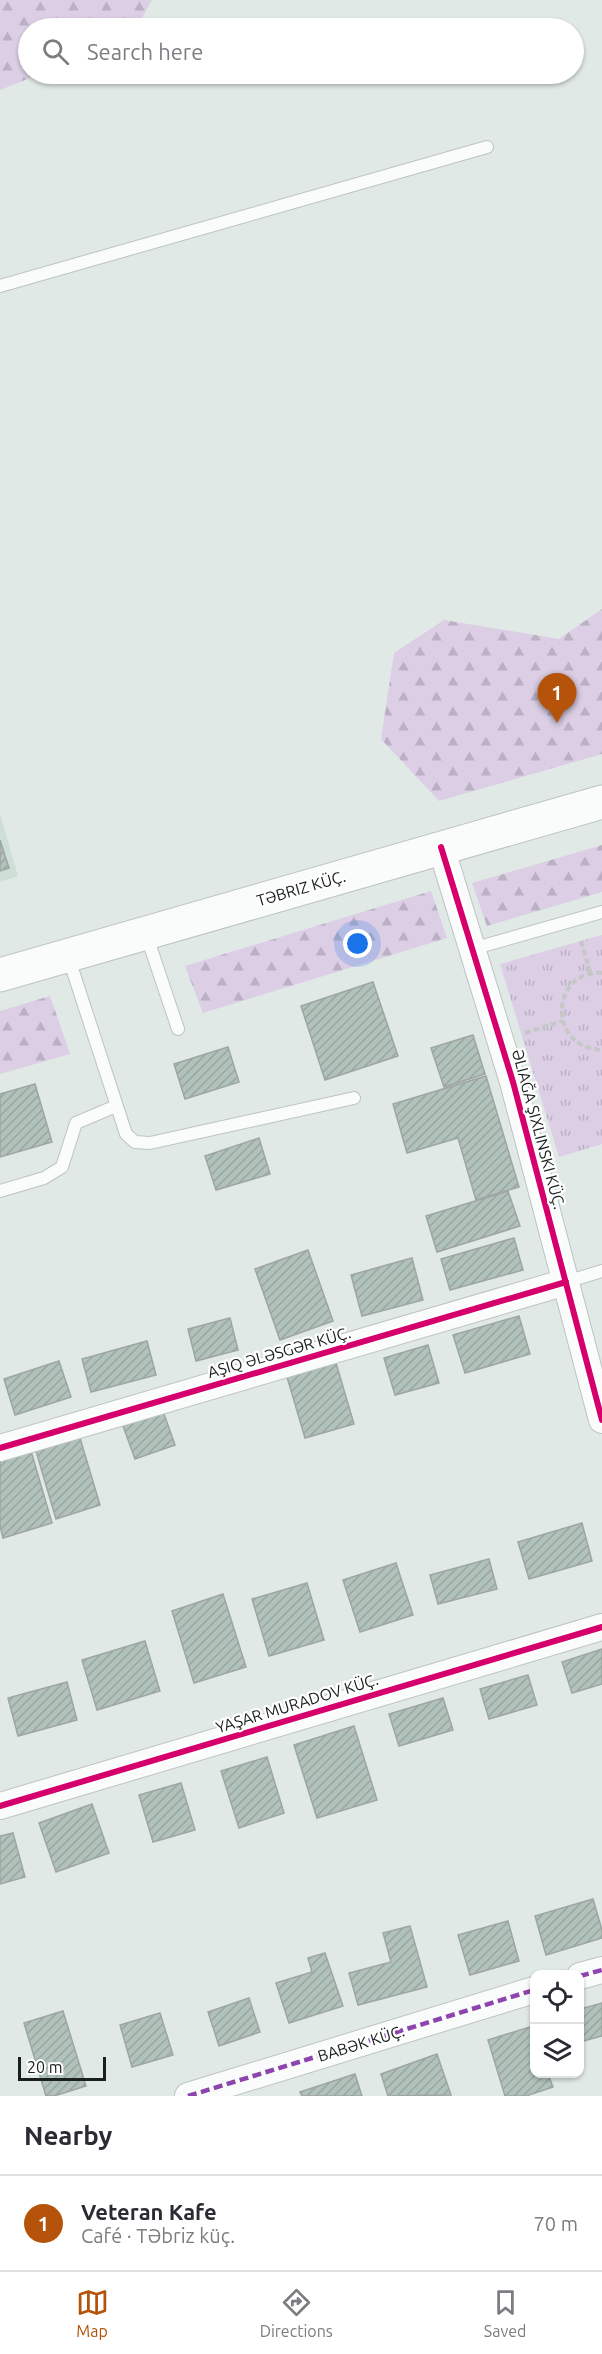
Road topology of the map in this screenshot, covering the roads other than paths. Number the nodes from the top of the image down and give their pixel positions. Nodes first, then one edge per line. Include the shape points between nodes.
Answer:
1 (487, 147) dead end
2 (0, 286) edge
3 (602, 802) edge
4 (441, 847) junction
5 (602, 912) edge
6 (146, 933) junction
7 (472, 949) junction
8 (67, 955) junction
9 (0, 975) edge
10 (178, 1029) dead end
11 (354, 1098) dead end
12 (116, 1106) junction
13 (0, 1191) edge
14 (602, 1272) edge
15 (566, 1282) junction
16 (602, 1420) edge
17 (0, 1448) edge
18 (602, 1627) edge
19 (0, 1806) edge
20 (602, 1970) edge
21 (584, 1975) edge
22 (530, 1991) edge
23 (188, 2096) edge

1 - 2 lane
3 - 4 main road, TƏBRIZ KÜÇ.
4 - 6 main road, TƏBRIZ KÜÇ.
4 - 7 street
5 - 7 lane
6 - 8 main road, TƏBRIZ KÜÇ.
6 - 10 lane
7 - 15 street via 513,1082
8 - 9 main road, TƏBRIZ KÜÇ.
8 - 12 lane
11 - 12 lane via 150,1143 135,1142 126,1134
12 - 13 lane via 76,1123 62,1167 44,1178
14 - 15 lane
15 - 16 street
15 - 17 street
18 - 19 street, YAŞAR MURADOV KÜÇ.
20 - 21 street
22 - 23 street, BABƏK KÜÇ.

